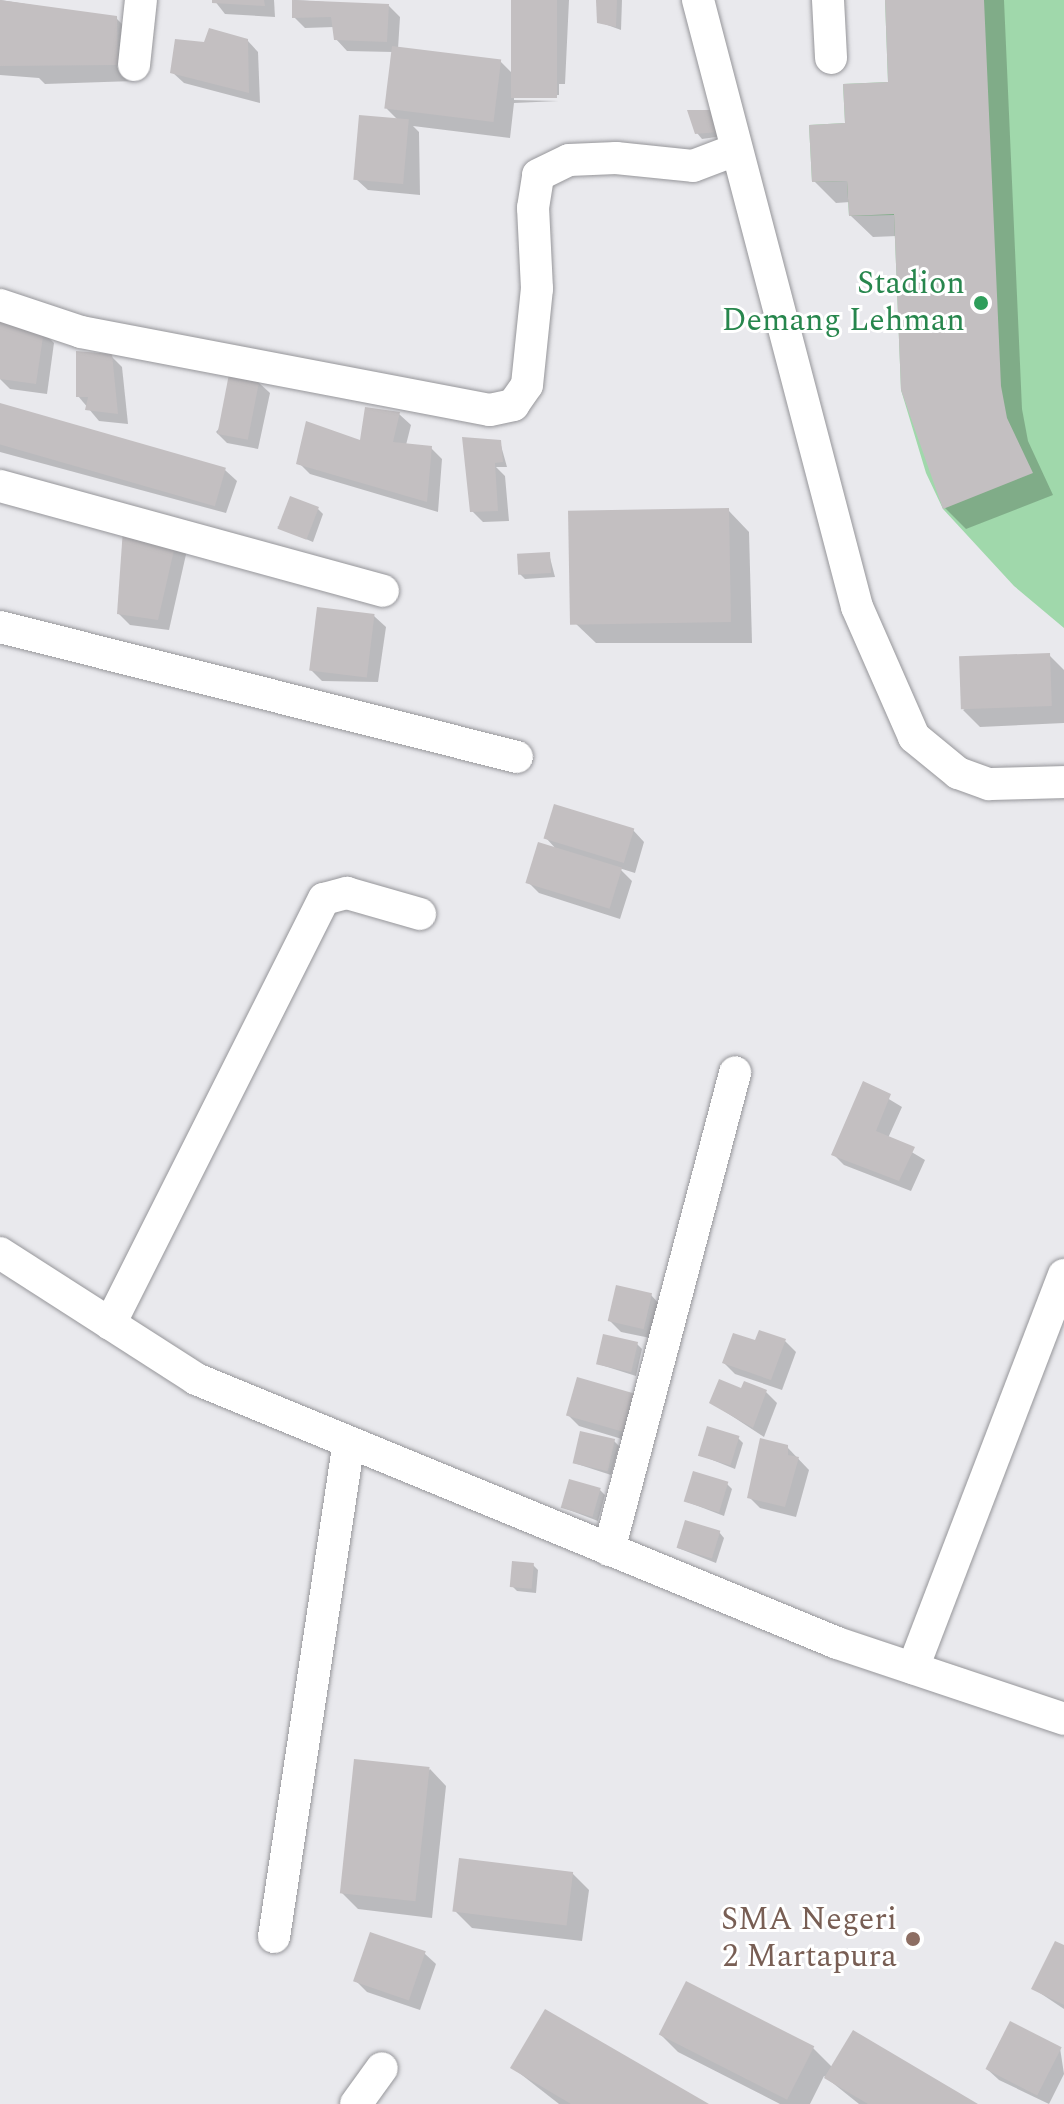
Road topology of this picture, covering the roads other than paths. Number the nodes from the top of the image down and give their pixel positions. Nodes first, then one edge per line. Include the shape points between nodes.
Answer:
1 (141, 0) edge
2 (698, 0) edge
3 (828, 0) edge
4 (831, 58) dead end
5 (134, 65) dead end
6 (735, 150) junction
7 (0, 305) edge
8 (0, 486) edge
9 (383, 591) dead end
10 (0, 627) edge
11 (517, 757) dead end
12 (1064, 782) edge
13 (420, 914) dead end
14 (735, 1072) dead end
15 (0, 1253) edge
16 (1064, 1275) edge
17 (110, 1324) junction
18 (1052, 1342) edge
19 (349, 1443) junction
20 (609, 1550) junction
21 (913, 1668) junction
22 (1064, 1719) edge
23 (274, 1937) dead end
24 (382, 2068) dead end
25 (356, 2104) edge

1 - 5 street
2 - 6 street
3 - 4 street
6 - 7 street via 693,166 616,158 569,160 538,175 527,385 513,405 490,410 81,332
6 - 12 street via 857,607 914,737 958,773 989,784
8 - 9 street
10 - 11 street
13 - 17 street via 347,893 324,899
14 - 20 street
15 - 17 street
16 - 18 street
17 - 19 street via 196,1379
18 - 21 street
19 - 20 street
19 - 23 street
20 - 21 street via 837,1643
21 - 22 street
24 - 25 street

